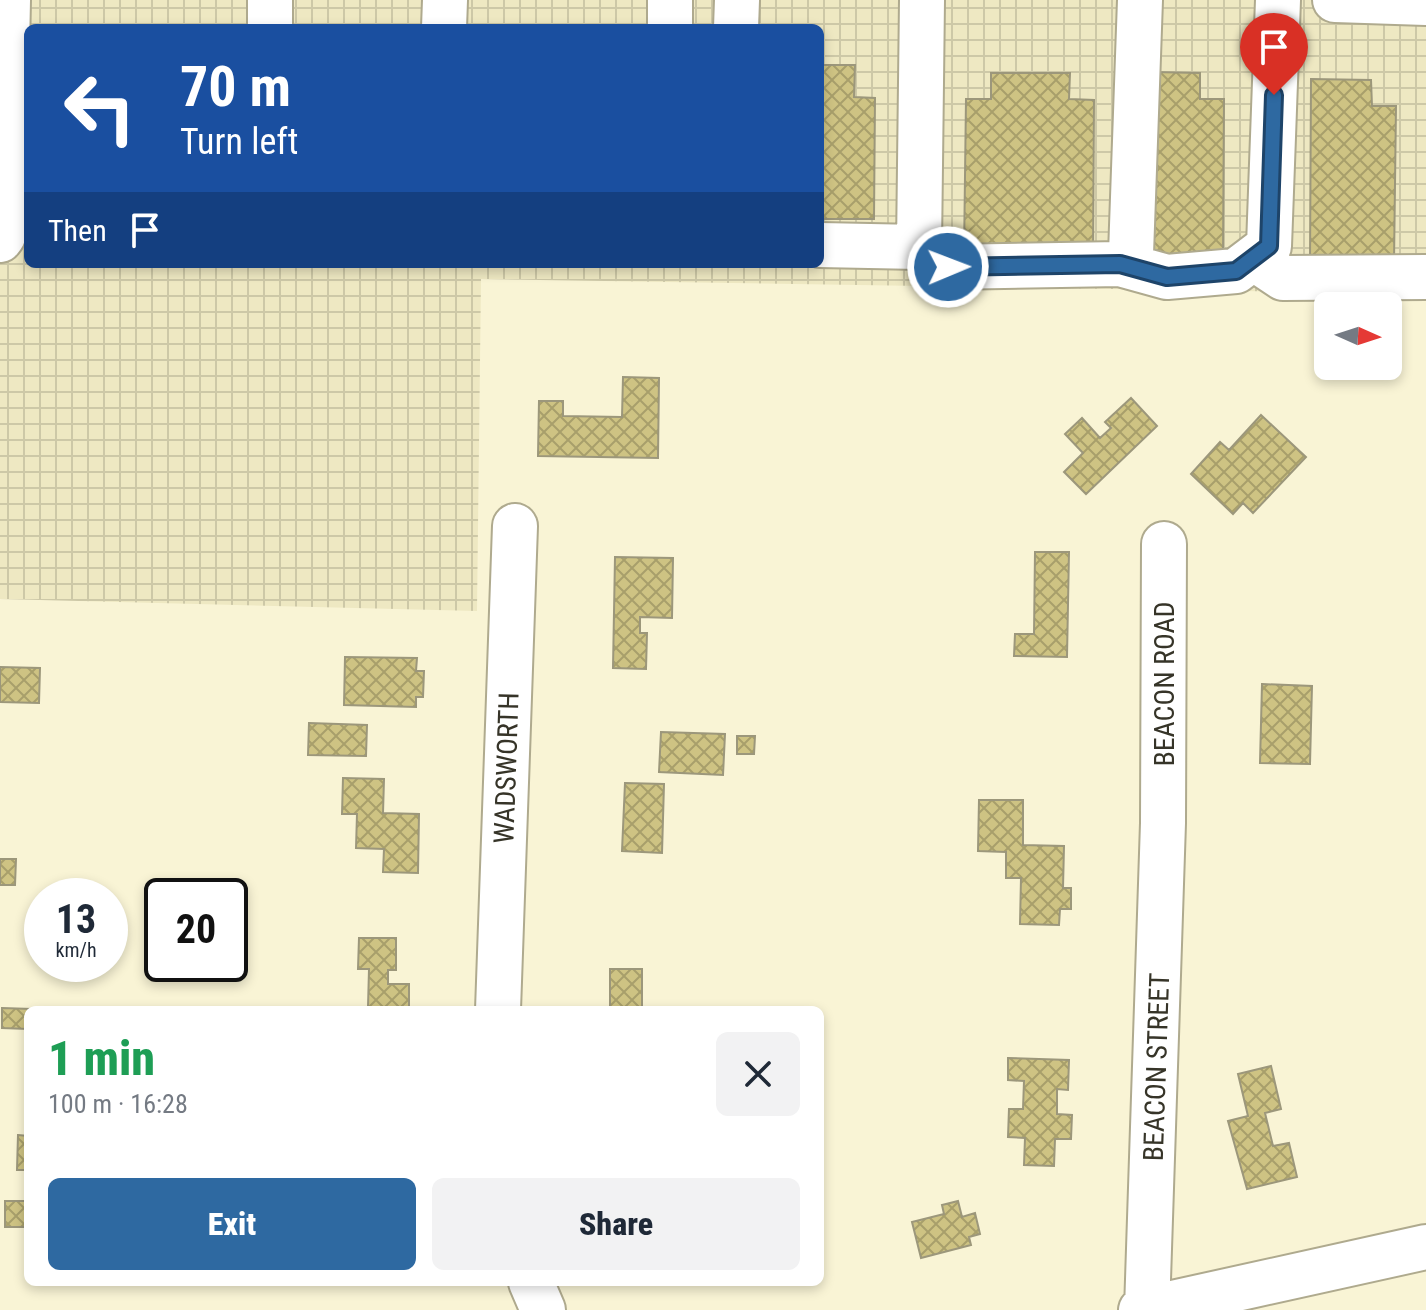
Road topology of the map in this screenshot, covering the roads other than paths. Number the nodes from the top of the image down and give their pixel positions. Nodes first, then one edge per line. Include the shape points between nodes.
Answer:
1 (8, 0) edge
2 (270, 0) edge
3 (445, 0) edge
4 (670, 0) edge
5 (737, 0) edge
6 (922, 0) edge
7 (1140, 0) edge
8 (1278, 0) edge
9 (1335, 0) edge
10 (1426, 3) edge
11 (270, 24) edge
12 (444, 24) edge
13 (670, 24) edge
14 (736, 24) edge
15 (0, 240) edge
16 (824, 245) edge
17 (919, 247) junction
18 (1253, 258) junction
19 (1120, 264) junction
20 (1426, 277) edge
21 (515, 526) dead end
22 (1164, 544) dead end
23 (1163, 823) joint
24 (498, 1006) edge
25 (1426, 1247) edge
26 (533, 1286) edge
27 (543, 1310) edge
28 (1145, 1310) edge

1 - 15 street
2 - 11 street
3 - 12 street
4 - 13 street
5 - 14 street
6 - 17 street
7 - 19 street via 1131,254
8 - 18 street via 1269,246
9 - 10 street
16 - 17 street
17 - 19 street via 948,267
18 - 19 street via 1236,271 1167,277
18 - 20 street via 1283,278
21 - 24 street, WADSWORTH
22 - 23 street, BEACON ROAD
23 - 28 street, BEACON STREET
25 - 28 street
26 - 27 street

